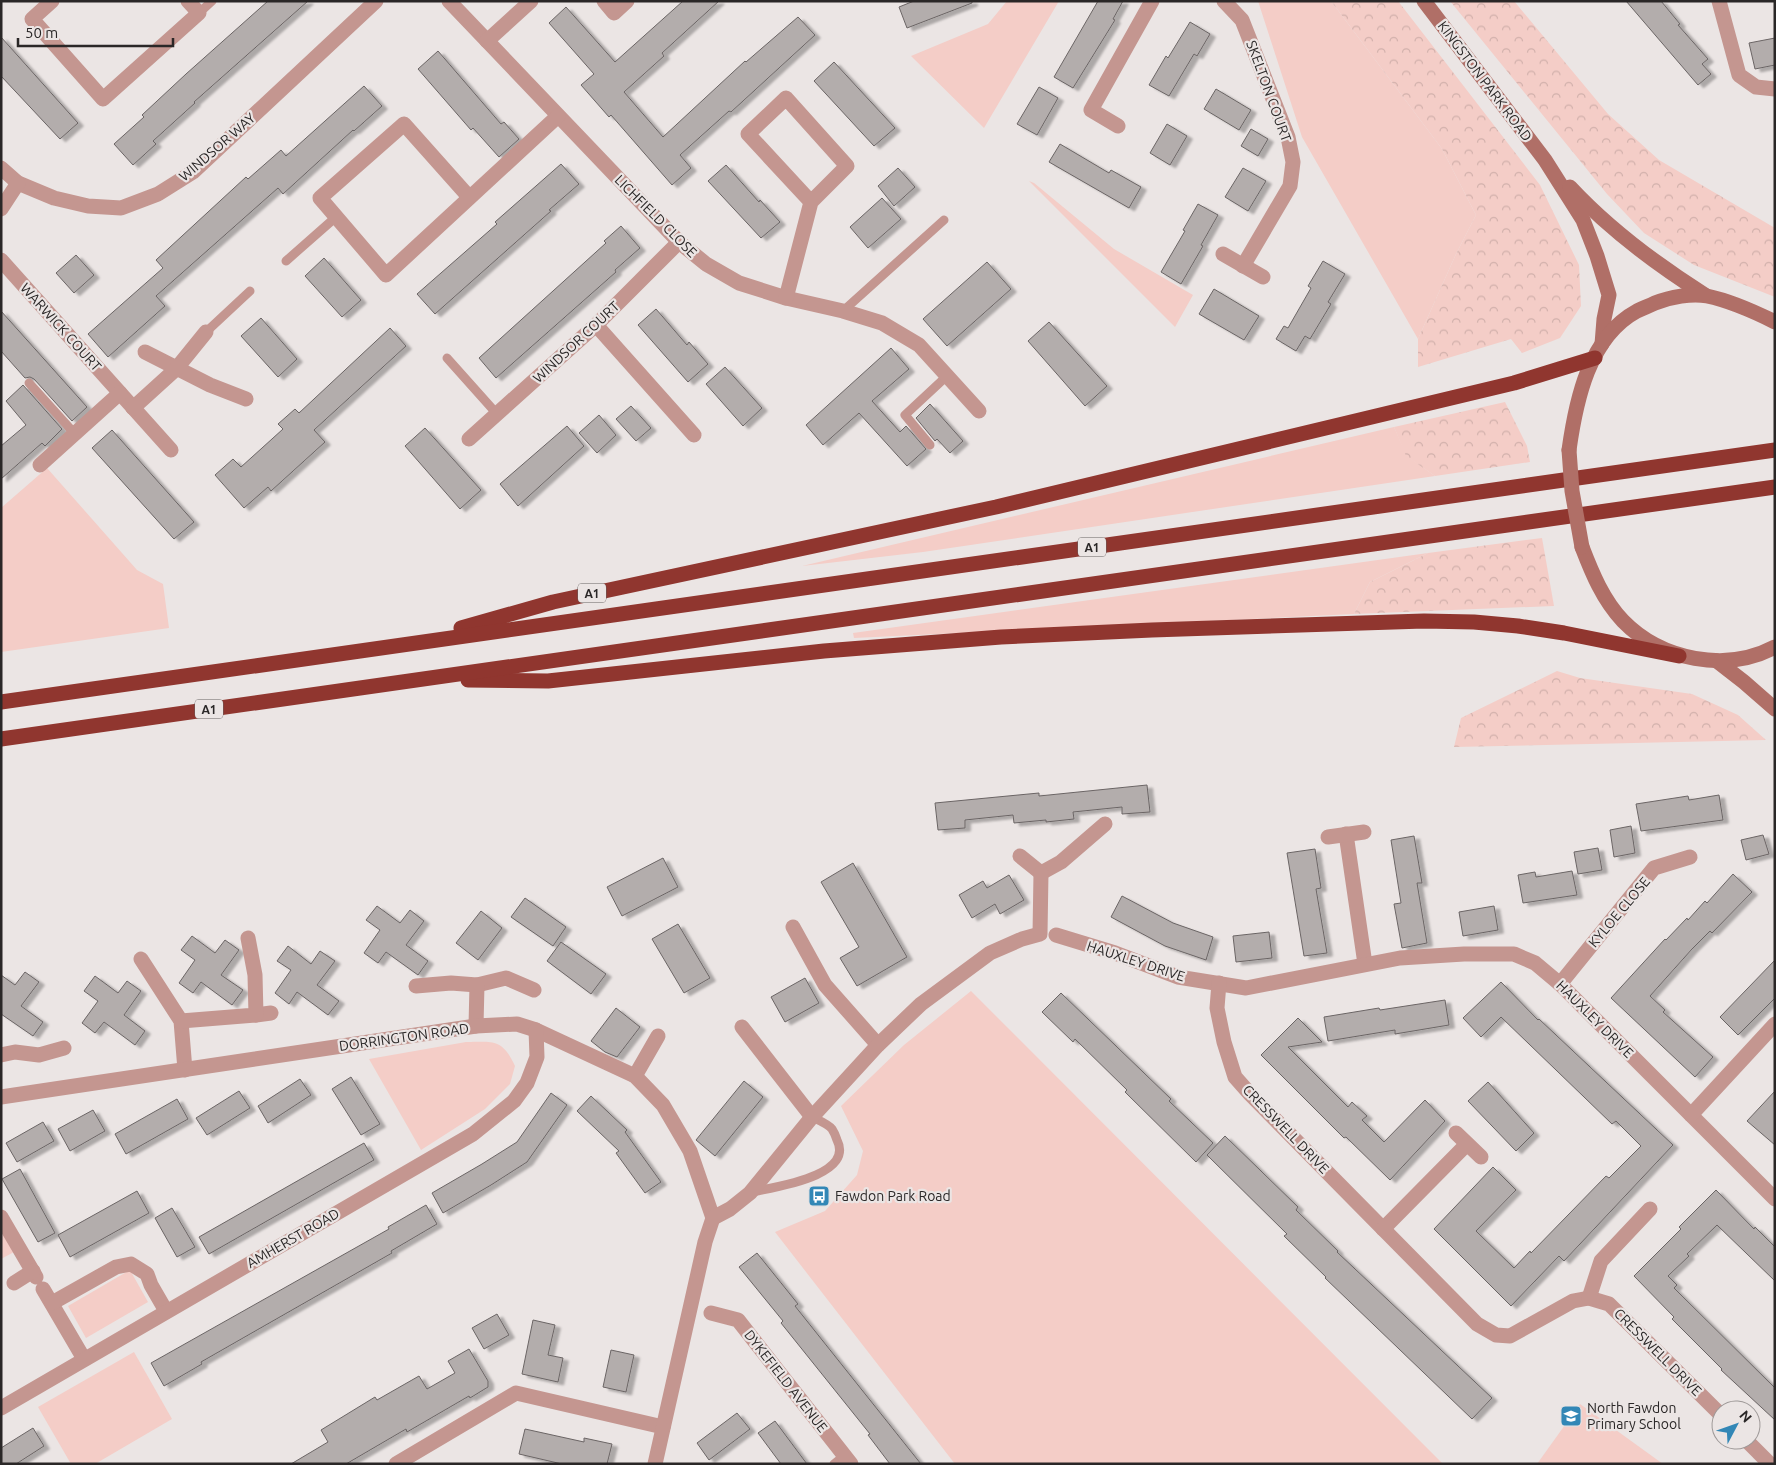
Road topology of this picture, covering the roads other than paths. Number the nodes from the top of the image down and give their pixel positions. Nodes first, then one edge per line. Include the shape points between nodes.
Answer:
1 (52, 1) edge
2 (188, 1) edge
3 (212, 1) edge
4 (376, 1) edge
5 (449, 1) edge
6 (531, 1) edge
7 (604, 1) edge
8 (628, 1) edge
9 (1152, 1) edge
10 (1224, 1) edge
11 (1424, 1) edge
12 (1719, 1) edge
13 (199, 13) junction
14 (488, 41) junction
15 (1775, 89) edge
16 (558, 116) junction
17 (1118, 126) dead end
18 (1545, 160) junction
19 (1, 168) edge
20 (18, 183) junction
21 (469, 197) junction
22 (811, 202) junction
23 (1, 209) edge
24 (336, 217) junction
25 (944, 220) dead end
26 (679, 242) junction
27 (1223, 254) dead end
28 (1, 260) edge
29 (286, 261) dead end
30 (1243, 266) junction
31 (1263, 277) dead end
32 (250, 291) dead end
33 (1705, 295) junction
34 (786, 298) junction
35 (843, 311) junction
36 (1775, 322) edge
37 (596, 325) junction
38 (206, 332) joint
39 (1598, 351) junction
40 (145, 352) dead end
41 (447, 358) dead end
42 (176, 369) junction
43 (948, 375) junction
44 (30, 383) dead end
45 (120, 393) junction
46 (246, 399) dead end
47 (133, 408) junction
48 (979, 411) dead end
49 (497, 414) junction
50 (75, 434) junction
51 (694, 434) dead end
52 (469, 439) dead end
53 (930, 445) dead end
54 (171, 450) dead end
55 (1775, 450) edge
56 (40, 465) dead end
57 (1775, 487) edge
58 (409, 644) junction
59 (1775, 647) edge
60 (1678, 656) junction
61 (1717, 661) junction
62 (416, 680) junction
63 (1, 702) edge
64 (1775, 709) edge
65 (1, 739) edge
66 (1105, 824) dead end
67 (1364, 832) dead end
68 (1346, 834) junction
69 (1328, 837) dead end
70 (1020, 856) dead end
71 (1690, 857) dead end
72 (1041, 872) junction
73 (793, 926) dead end
74 (1056, 935) dead end
75 (248, 938) dead end
76 (141, 959) dead end
77 (1365, 964) junction
78 (1219, 983) junction
79 (1560, 984) junction
80 (476, 985) junction
81 (416, 986) dead end
82 (534, 990) dead end
83 (181, 1020) junction
84 (1775, 1024) edge
85 (476, 1026) junction
86 (742, 1027) dead end
87 (536, 1030) junction
88 (658, 1036) dead end
89 (878, 1045) junction
90 (64, 1048) dead end
91 (1, 1055) edge
92 (186, 1070) junction
93 (635, 1076) junction
94 (1, 1097) edge
95 (1691, 1115) junction
96 (812, 1117) junction
97 (1456, 1132) dead end
98 (1467, 1144) junction
99 (1480, 1157) dead end
100 (750, 1193) junction
101 (1775, 1199) edge
102 (1650, 1209) dead end
103 (1, 1217) edge
104 (713, 1218) junction
105 (1383, 1229) junction
106 (37, 1279) junction
107 (14, 1283) dead end
108 (1589, 1298) junction
109 (52, 1304) junction
110 (166, 1311) junction
111 (711, 1313) dead end
112 (84, 1359) junction
113 (1711, 1405) edge
114 (1, 1408) edge
115 (663, 1428) junction
116 (1756, 1450) edge
117 (843, 1461) edge
118 (396, 1464) edge
119 (655, 1464) edge
120 (1770, 1464) edge

1 - 13 street via 32,18 103,99
2 - 13 street
3 - 13 lane
4 - 20 street, WINDSOR WAY via 193,172 158,194 121,208 88,206 54,198
5 - 14 street, LICHFIELD CLOSE
6 - 14 street
7 - 8 street via 614,13
9 - 17 street via 1091,110
10 - 30 street, SKELTON COURT via 1242,20 1288,138 1293,162 1290,186
11 - 18 street, KINGSTON PARK ROAD
12 - 15 street via 1739,75 1756,87
14 - 16 street, LICHFIELD CLOSE
16 - 21 street
16 - 26 street, LICHFIELD CLOSE
18 - 33 street, KINGSTON PARK ROAD via 1619,235
18 - 39 street, KINGSTON PARK ROAD via 1583,220 1609,295
19 - 20 street, WINDSOR WAY
20 - 23 street
21 - 24 street via 386,275
21 - 24 street via 404,124 320,198
22 - 22 street via 748,134 786,98 847,166
22 - 34 street
24 - 29 lane
25 - 35 lane
26 - 34 street, LICHFIELD CLOSE via 706,264 739,283
26 - 37 street, WINDSOR COURT
27 - 30 street
28 - 45 street, WARWICK COURT
30 - 31 street
32 - 38 lane
33 - 36 street via 1754,311
33 - 39 street via 1662,300 1637,311 1620,324
34 - 35 street, LICHFIELD CLOSE
35 - 43 street, LICHFIELD CLOSE via 882,322 919,345
37 - 49 street, WINDSOR COURT
37 - 51 street
38 - 42 street
39 - 58 highway, A1 via 1514,383 996,507 553,602
39 - 60 street, bridge via 1573,416 1569,450 1582,547 1591,573 1623,621 1652,644
40 - 42 street
41 - 49 lane
42 - 46 street
42 - 47 street
43 - 48 street, LICHFIELD CLOSE
43 - 53 lane via 904,415
44 - 50 lane
45 - 47 street, WARWICK COURT
45 - 50 street
47 - 54 street, WARWICK COURT
49 - 52 street, WINDSOR COURT
50 - 56 street
55 - 58 highway, A1
57 - 62 highway, A1
58 - 63 highway, A1
59 - 61 street via 1750,657
60 - 61 street
60 - 62 highway, A1 via 1518,626 1424,622 1001,637 824,651 548,681
61 - 64 street
62 - 65 highway, A1
66 - 72 street via 1061,862
67 - 68 street
68 - 69 street
68 - 77 street
70 - 72 street
71 - 79 street, KYLOE CLOSE via 1654,868
72 - 89 street via 1040,934 990,953 921,1004
73 - 89 street via 825,986
74 - 78 street, HAUXLEY DRIVE via 1178,977
75 - 83 street via 263,1014
76 - 83 street
77 - 78 street, HAUXLEY DRIVE via 1246,988
77 - 79 street, HAUXLEY DRIVE via 1400,958 1514,954 1535,964
78 - 105 street, CRESSWELL DRIVE via 1217,1008 1235,1077
79 - 95 street, HAUXLEY DRIVE
80 - 81 street
80 - 82 street via 506,978
80 - 85 street
83 - 92 street
84 - 95 street
85 - 87 street, DORRINGTON ROAD via 517,1024
85 - 92 street, DORRINGTON ROAD
86 - 96 street
87 - 93 street, DORRINGTON ROAD
87 - 110 street, AMHERST ROAD via 537,1057 527,1083 514,1101 473,1134
88 - 93 street
89 - 96 street
90 - 91 street via 39,1055 15,1052
92 - 94 street, DORRINGTON ROAD
93 - 104 street, DORRINGTON ROAD via 663,1105 690,1151
95 - 101 street, HAUXLEY DRIVE
96 - 100 street
96 - 100 lane via 832,1129 840,1147 839,1156 830,1168 817,1175
97 - 98 street
98 - 99 street
98 - 105 street
100 - 104 street
102 - 108 street via 1601,1261
103 - 106 street
104 - 115 street
105 - 108 street, CRESSWELL DRIVE via 1477,1324 1496,1335 1510,1336 1574,1301
106 - 107 street
106 - 109 street
108 - 113 street, CRESSWELL DRIVE via 1609,1304
109 - 110 street via 116,1267 130,1264 147,1274
109 - 112 street
110 - 112 street, AMHERST ROAD
111 - 117 street, DYKEFIELD AVENUE via 738,1320
112 - 114 street, AMHERST ROAD
115 - 118 street via 516,1393
115 - 119 street
116 - 120 street

